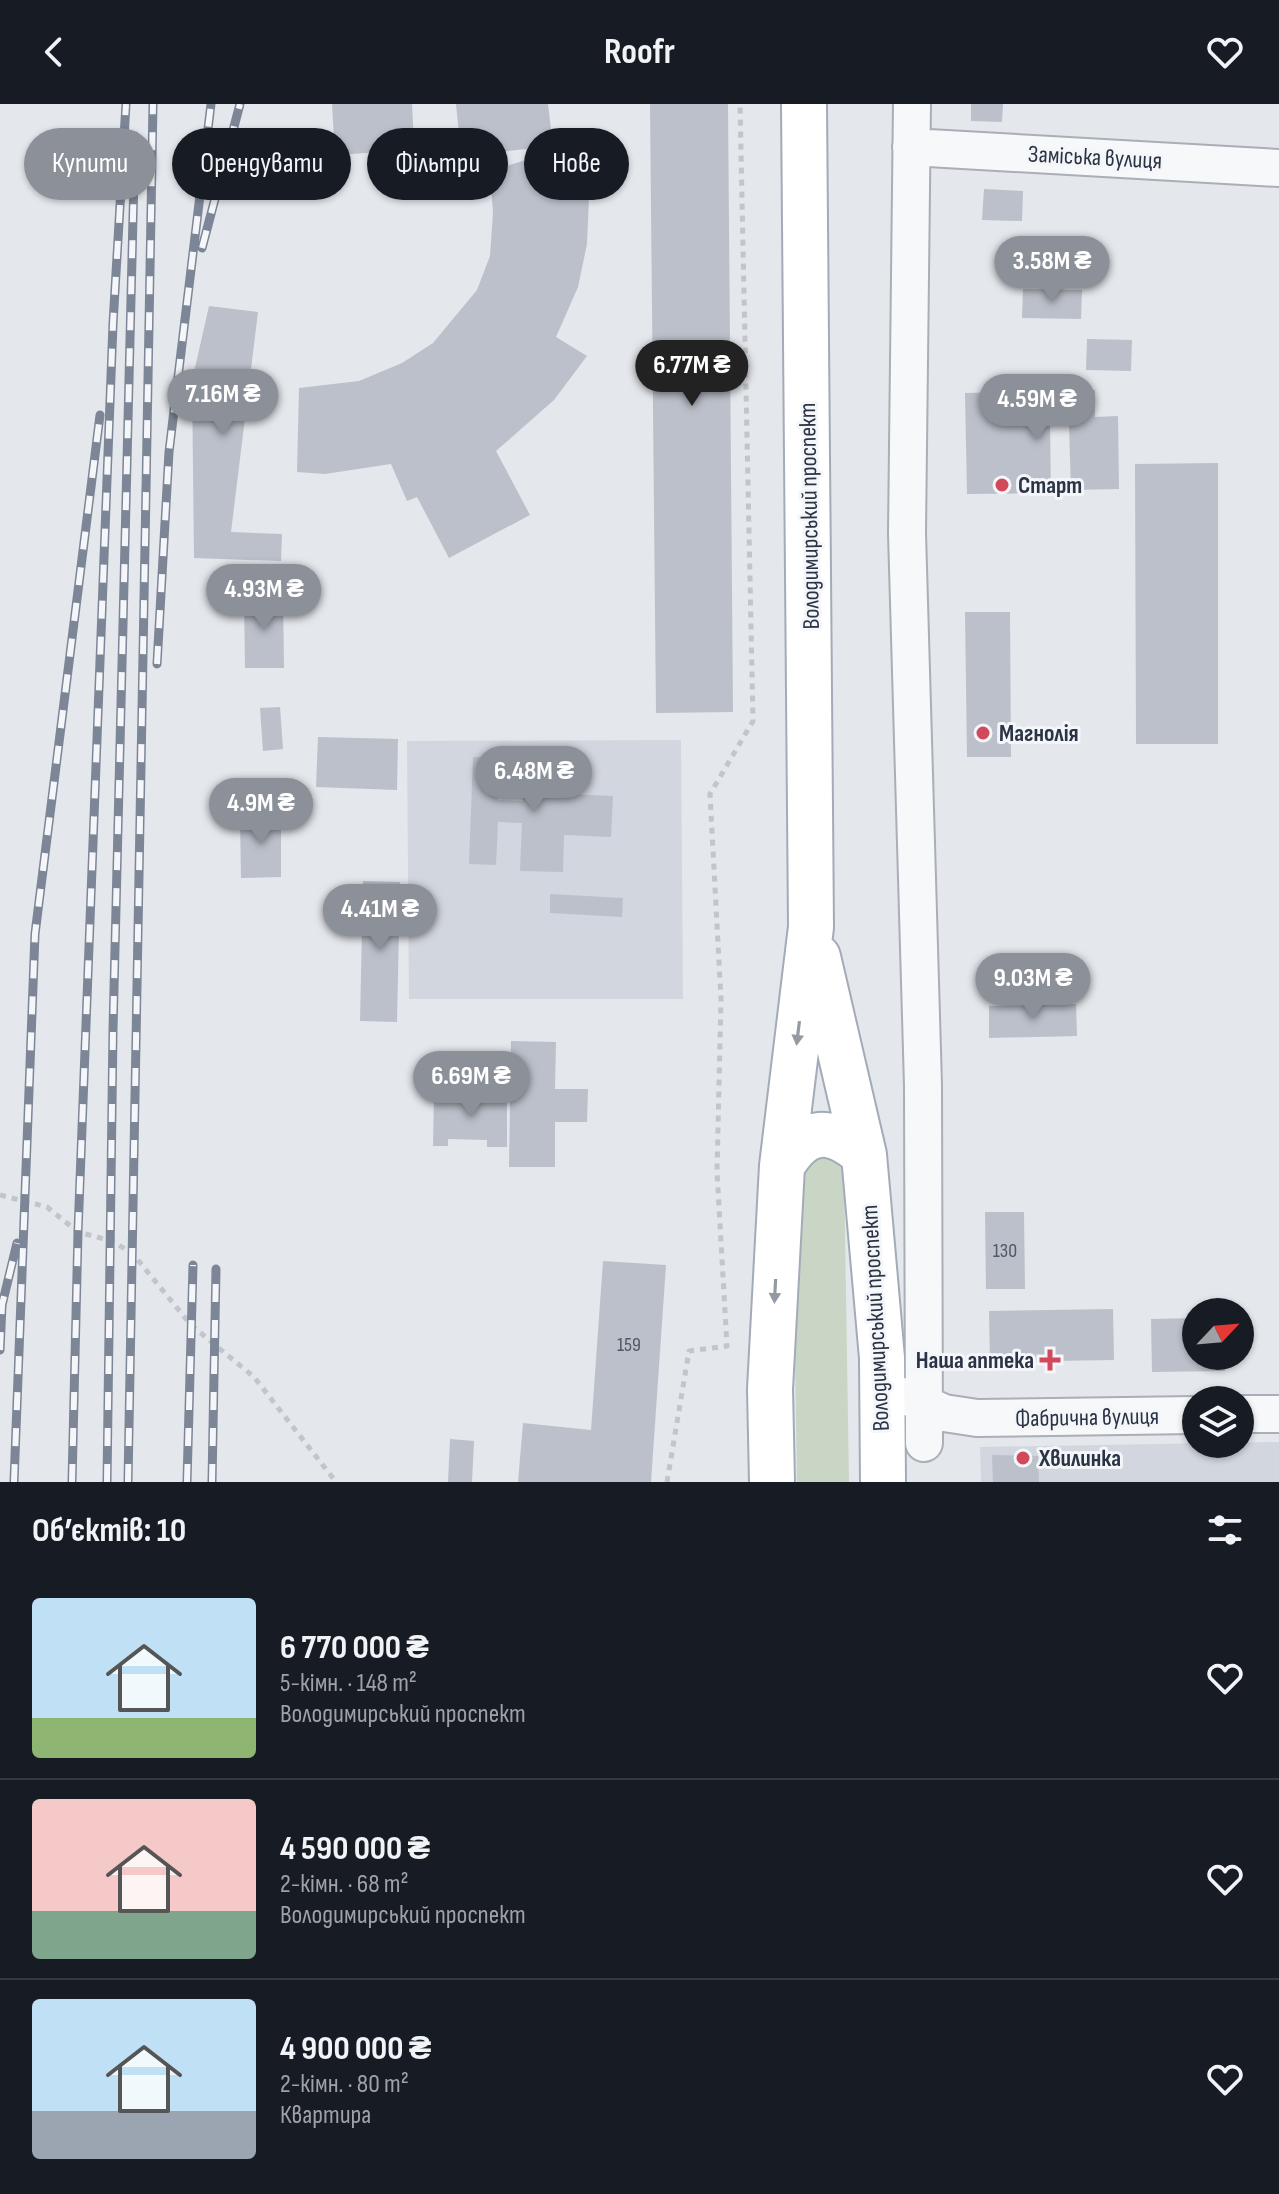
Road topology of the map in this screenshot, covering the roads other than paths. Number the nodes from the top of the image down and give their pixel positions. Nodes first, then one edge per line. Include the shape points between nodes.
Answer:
1 (804, 104) edge
2 (912, 104) edge
3 (911, 147) junction
4 (1279, 168) edge
5 (811, 927) junction
6 (864, 1155) junction
7 (782, 1166) junction
8 (882, 1358) junction
9 (926, 1406) junction
10 (1254, 1414) edge
11 (1279, 1414) edge
12 (1182, 1415) edge
13 (977, 1418) junction
14 (924, 1443) junction
15 (772, 1482) edge
16 (883, 1482) edge
17 (891, 1482) edge

1 - 5 main road, Володимирський проспект
2 - 3 street
3 - 4 street, Заміська вулиця
3 - 9 street via 907,533
5 - 6 main road, Володимирський проспект
5 -> 7 main road, Володимирський проспект
6 - 7 main road via 846,1140 810,1136
6 - 8 main road, Володимирський проспект
7 -> 15 main road, Володимирський проспект via 770,1389
8 - 9 street via 907,1397
8 - 16 main road, Володимирський проспект
9 - 13 street
9 - 14 street
10 - 11 street
12 - 13 street, Фабрична вулиця
13 - 14 street via 957,1423
14 - 17 street

